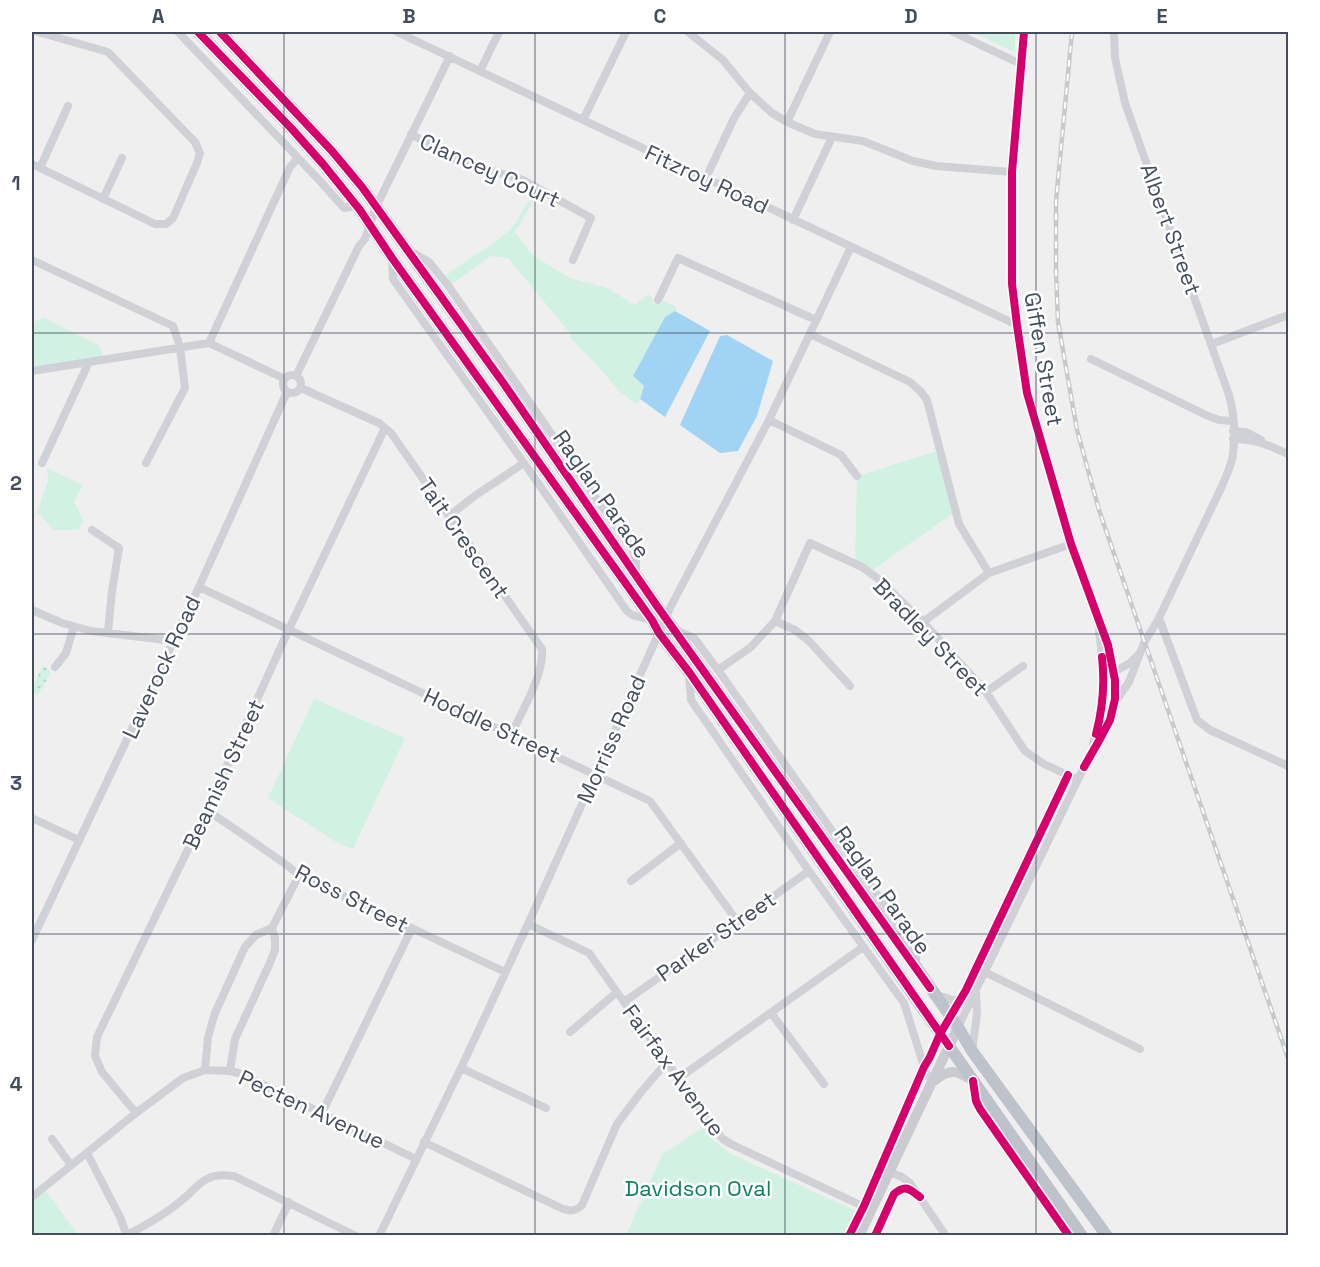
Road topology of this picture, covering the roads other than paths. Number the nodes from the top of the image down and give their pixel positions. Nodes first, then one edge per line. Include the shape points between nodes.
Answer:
1 (38, 32) edge
2 (178, 32) edge
3 (198, 32) edge
4 (220, 32) edge
5 (397, 32) edge
6 (499, 32) edge
7 (626, 32) edge
8 (688, 32) edge
9 (830, 32) edge
10 (953, 32) edge
11 (1024, 32) edge
12 (1114, 32) edge
13 (450, 57) junction
14 (1022, 64) junction
15 (480, 71) junction
16 (750, 93) junction
17 (68, 106) dead end
18 (583, 120) junction
19 (787, 122) junction
20 (411, 134) junction
21 (832, 137) junction
22 (122, 158) dead end
23 (298, 158) junction
24 (36, 166) edge
25 (1012, 172) junction
26 (706, 178) junction
27 (103, 199) junction
28 (357, 206) junction
29 (376, 207) junction
30 (793, 220) junction
31 (369, 224) junction
32 (851, 247) junction
33 (392, 258) junction
34 (32, 260) edge
35 (573, 260) dead end
36 (658, 300) dead end
37 (1288, 315) edge
38 (816, 320) junction
39 (1017, 325) junction
40 (810, 334) junction
41 (209, 343) junction
42 (1212, 344) junction
43 (180, 347) junction
44 (1091, 359) dead end
45 (89, 362) junction
46 (32, 370) edge
47 (296, 376) junction
48 (285, 379) junction
49 (301, 388) junction
50 (288, 392) junction
51 (769, 420) junction
52 (385, 428) junction
53 (1233, 429) junction
54 (1288, 454) edge
55 (42, 462) dead end
56 (146, 462) dead end
57 (524, 463) junction
58 (858, 476) dead end
59 (449, 516) junction
60 (92, 530) dead end
61 (1071, 544) junction
62 (989, 573) junction
63 (200, 587) junction
64 (1093, 607) junction
65 (32, 610) edge
66 (666, 617) junction
67 (1159, 618) junction
68 (652, 620) junction
69 (775, 621) junction
70 (923, 622) junction
71 (74, 626) junction
72 (289, 629) junction
73 (675, 630) junction
74 (108, 632) junction
75 (659, 633) junction
76 (174, 641) junction
77 (1108, 645) junction
78 (1138, 655) junction
79 (1023, 666) dead end
80 (55, 667) dead end
81 (1135, 667) junction
82 (718, 670) junction
83 (689, 672) junction
84 (1115, 674) junction
85 (1104, 676) junction
86 (850, 686) dead end
87 (986, 692) junction
88 (1113, 706) junction
89 (515, 736) junction
90 (1288, 766) edge
91 (1084, 767) junction
92 (596, 775) junction
93 (1078, 780) junction
94 (207, 810) junction
95 (32, 818) edge
96 (79, 840) junction
97 (681, 843) junction
98 (809, 871) junction
99 (299, 875) junction
100 (631, 881) dead end
101 (737, 921) junction
102 (528, 924) junction
103 (272, 928) junction
104 (412, 928) junction
105 (32, 938) edge
106 (863, 947) junction
107 (916, 967) junction
108 (505, 972) junction
109 (985, 972) junction
110 (976, 989) junction
111 (932, 990) junction
112 (617, 992) junction
113 (971, 999) junction
114 (624, 1002) junction
115 (911, 1003) junction
116 (771, 1013) junction
117 (958, 1028) junction
118 (570, 1032) dead end
119 (949, 1046) junction
120 (1140, 1049) dead end
121 (972, 1051) junction
122 (668, 1062) junction
123 (461, 1068) junction
124 (205, 1070) junction
125 (230, 1071) junction
126 (679, 1078) junction
127 (929, 1080) junction
128 (973, 1081) junction
129 (824, 1084) dead end
130 (546, 1108) dead end
131 (136, 1113) junction
132 (322, 1113) junction
133 (52, 1139) dead end
134 (424, 1142) junction
135 (87, 1153) junction
136 (416, 1159) junction
137 (71, 1165) junction
138 (889, 1172) junction
139 (32, 1197) edge
140 (289, 1202) junction
141 (871, 1210) junction
142 (127, 1235) edge
143 (273, 1236) edge
144 (356, 1236) edge
145 (379, 1236) edge
146 (859, 1236) edge
147 (946, 1236) edge
148 (1082, 1236) edge
149 (1107, 1236) edge

1 - 27 street via 108,52 195,142 200,153 173,218 166,224 155,224
2 - 23 street
3 - 28 highway, Raglan Parade via 291,128
4 - 29 highway, Raglan Parade via 332,151
5 - 13 street, Fitzroy Road
6 - 15 street
7 - 18 street
8 - 16 street via 723,60
9 - 19 street
10 - 14 street
11 - 14 street, Giffen Street
12 - 42 street, Albert Street via 1125,103
13 - 15 street, Fitzroy Road
13 - 20 street
14 - 25 street, Giffen Street
15 - 18 street, Fitzroy Road
16 - 19 street
16 - 26 street
17 - 24 street
18 - 26 street, Fitzroy Road
19 - 21 street
20 - 29 street
20 - 35 street, Clancey Court via 457,160 523,180 591,218
21 - 25 street via 863,141 900,157 936,166
21 - 30 street
22 - 27 street
23 - 28 street via 344,208
23 - 41 street via 290,167
24 - 27 street
25 - 39 street, Giffen Street via 1012,284
26 - 30 street, Fitzroy Road
28 - 31 highway, Raglan Parade
29 - 31 street
29 - 66 highway, Raglan Parade
30 - 32 street, Fitzroy Road
31 - 33 highway, Raglan Parade
31 - 47 street
32 - 38 street, Morriss Road
32 - 39 street, Fitzroy Road
33 - 57 street, Raglan Parade via 393,279
33 - 68 highway, Raglan Parade
34 - 43 street via 173,326
36 - 38 street via 678,258
37 - 42 street
38 - 40 street, Morriss Road
39 - 61 street, Giffen Street via 1028,393
40 - 51 street, Morriss Road
40 - 62 street via 910,382 927,400 959,524
41 - 43 street
41 - 48 street
42 - 53 street, Albert Street via 1232,402
43 - 45 street
43 - 56 street via 185,388
44 - 53 street
45 - 46 street
45 - 55 street
47 - 48 street
47 - 49 street
48 - 50 street via 283,386
49 - 50 street via 294,394
49 - 52 street, Tait Crescent
50 - 63 street, Laverock Road
51 - 58 street via 841,455
51 - 66 street, Morriss Road
52 - 59 street, Tait Crescent
52 - 72 street, Beamish Street
53 - 54 street via 1251,433
53 - 67 street, Albert Street via 1233,454 1222,486
57 - 59 street
57 - 68 street, Raglan Parade via 627,612
59 - 89 street, Tait Crescent via 542,649 541,669 515,727
60 - 74 street via 119,548
61 - 62 street
61 - 64 street, Giffen Street
62 - 70 street
63 - 72 street, Hoddle Street
63 - 76 street, Laverock Road
64 - 77 street, Giffen Street
64 - 85 street, Giffen Street
65 - 71 street
66 - 73 highway, Raglan Parade
66 - 75 street, Morriss Road
67 - 78 street, Albert Street
67 - 90 street via 1197,720 1210,730
68 - 75 highway, Raglan Parade
69 - 70 street, Bradley Street via 810,543 862,567
69 - 82 street, Bradley Street via 751,647
69 - 86 street via 809,641
70 - 87 street, Bradley Street
71 - 74 street
71 - 80 street via 66,653
72 - 89 street, Hoddle Street
72 - 94 street, Beamish Street
73 - 82 street, Raglan Parade via 694,638
73 - 107 highway, Raglan Parade
74 - 76 street
75 - 83 highway, Raglan Parade
75 - 92 street, Morriss Road
76 - 96 street, Laverock Road
77 - 78 street via 1119,659
77 - 84 street, Giffen Street
78 - 81 street, Albert Street
78 - 84 street
79 - 87 street
81 - 84 street via 1124,675
81 - 88 street, Albert Street
82 - 107 street, Raglan Parade via 913,945
83 - 98 street, Raglan Parade via 691,700
83 - 115 highway, Raglan Parade
84 - 85 street
84 - 88 street, Giffen Street
85 - 91 street, Giffen Street via 1100,717
87 - 93 street, Bradley Street via 1025,751
88 - 91 street via 1106,728
89 - 92 street, Hoddle Street
91 - 93 street
92 - 97 street, Hoddle Street via 650,801
92 - 102 street, Morriss Road
93 - 109 street
94 - 99 street, Ross Street
94 - 131 street, Beamish Street via 97,1037 95,1056 102,1072
95 - 96 street
96 - 105 street, Laverock Road
97 - 100 street
97 - 101 street, Hoddle Street
98 - 101 street, Parker Street
98 - 106 street, Raglan Parade
99 - 103 street
99 - 104 street, Ross Street
101 - 114 street, Parker Street
102 - 108 street, Morriss Road
102 - 112 street, Fairfax Avenue via 589,953
103 - 124 street via 256,935 245,947 215,1013
103 - 125 street via 275,950 235,1039
104 - 108 street, Ross Street
104 - 132 street
106 - 115 street, Raglan Parade
106 - 116 street
107 - 111 highway, Raglan Parade
108 - 123 street, Morriss Road
109 - 110 street
109 - 120 street
110 - 113 street
110 - 121 street
111 - 113 street via 943,998
111 - 115 highway
111 - 117 highway, Raglan Parade
112 - 114 street, Fairfax Avenue
112 - 118 street
113 - 117 street
114 - 122 street, Fairfax Avenue
115 - 119 highway, Raglan Parade
115 - 127 street, Raglan Parade
116 - 126 street
116 - 129 street
117 - 119 main road
117 - 121 highway, Raglan Parade
119 - 127 main road
119 - 128 highway, Raglan Parade
121 - 149 highway, Raglan Parade
122 - 126 street, Fairfax Avenue
122 - 134 street via 617,1124 577,1210 562,1209
123 - 130 street
123 - 134 street, Morriss Road
124 - 125 street, Pecten Avenue
124 - 131 street, Pecten Avenue via 183,1078
125 - 132 street, Pecten Avenue
126 - 141 street, Fairfax Avenue via 715,1130 731,1144
127 - 128 main road via 949,1072 961,1073
127 - 138 main road
128 - 148 highway, Raglan Parade
131 - 135 street, Pecten Avenue
132 - 136 street, Pecten Avenue
133 - 137 street
134 - 136 street, Morriss Road
135 - 137 street, Pecten Avenue
135 - 142 street
136 - 145 street, Morriss Road
137 - 139 street, Pecten Avenue
138 - 141 main road
138 - 147 street via 910,1183
140 - 142 street via 222,1174 196,1185 183,1200
140 - 143 street
140 - 144 street
141 - 146 main road

